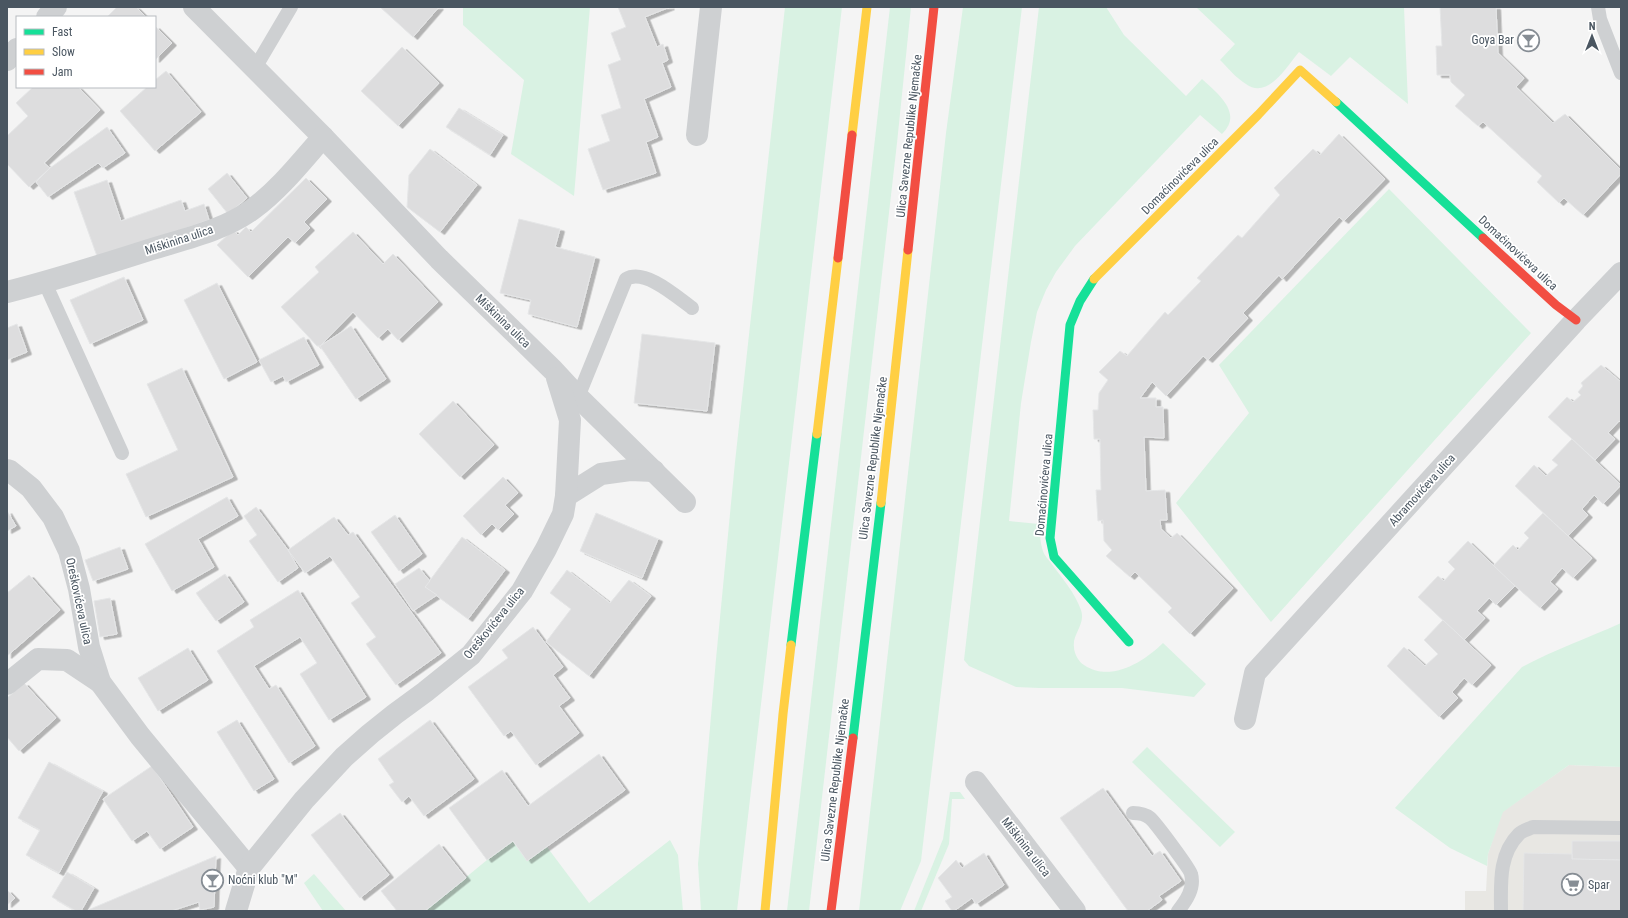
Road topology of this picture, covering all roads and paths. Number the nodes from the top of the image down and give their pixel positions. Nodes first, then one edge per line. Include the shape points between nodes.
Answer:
1 (56, 7) edge
2 (194, 7) edge
3 (291, 7) edge
4 (711, 7) edge
5 (867, 7) edge
6 (934, 7) edge
7 (1598, 7) edge
8 (48, 16) edge
9 (16, 50) edge
10 (7, 60) edge
11 (255, 68) junction
12 (1621, 73) edge
13 (697, 135) dead end
14 (323, 137) junction
15 (1621, 273) edge
16 (46, 283) junction
17 (7, 292) edge
18 (692, 308) dead end
19 (1576, 320) junction
20 (553, 370) junction
21 (578, 397) junction
22 (122, 453) dead end
23 (7, 470) edge
24 (654, 471) junction
25 (566, 496) junction
26 (685, 502) dead end
27 (1129, 642) dead end
28 (100, 682) junction
29 (7, 684) edge
30 (1245, 719) dead end
31 (976, 782) dead end
32 (1133, 813) dead end
33 (1621, 828) edge
34 (249, 868) junction
35 (236, 911) edge
36 (765, 911) edge
37 (831, 911) edge
38 (1075, 911) edge
39 (1178, 911) edge
40 (1501, 911) edge

1 - 8 street
2 - 11 street, Miškinina ulica
3 - 11 lane
4 - 13 street
5 - 36 main road via 783,714
6 - 37 main road, Ulica Savezne Republike Njemačke via 905,289
7 - 12 lane via 1600,19
9 - 10 street
11 - 14 street, Miškinina ulica
14 - 16 street, Miškinina ulica via 271,194 252,210 228,223
14 - 20 street, Miškinina ulica via 439,259
15 - 19 street, Abramovićeva ulica
16 - 17 street, Miškinina ulica
16 - 22 lane
18 - 21 lane via 658,283 636,276 626,279
19 - 27 main road, Domaćinovićeva ulica via 1556,305 1300,70 1258,116 1094,279 1080,301 1070,325 1050,538 1054,557
19 - 30 street, Abramovićeva ulica via 1255,673
20 - 21 street, Miškinina ulica
20 - 25 street, Oreškovićeva ulica via 570,420
21 - 24 street, Miškinina ulica
23 - 28 street, Oreškovićeva ulica via 31,488 53,517 69,551 79,589 89,647
24 - 25 street via 630,470 602,474
24 - 26 street, Miškinina ulica
25 - 34 street, Oreškovićeva ulica via 563,514 522,591 471,655 344,757 304,800
28 - 29 street, Oreškovićeva ulica via 67,660 38,660
28 - 34 street, Oreškovićeva ulica via 140,736
31 - 38 street, Miškinina ulica
32 - 39 lane via 1151,819 1192,874 1192,886
33 - 40 lane via 1533,827 1519,834 1510,847 1502,867
34 - 35 street, Oreškovićeva ulica

